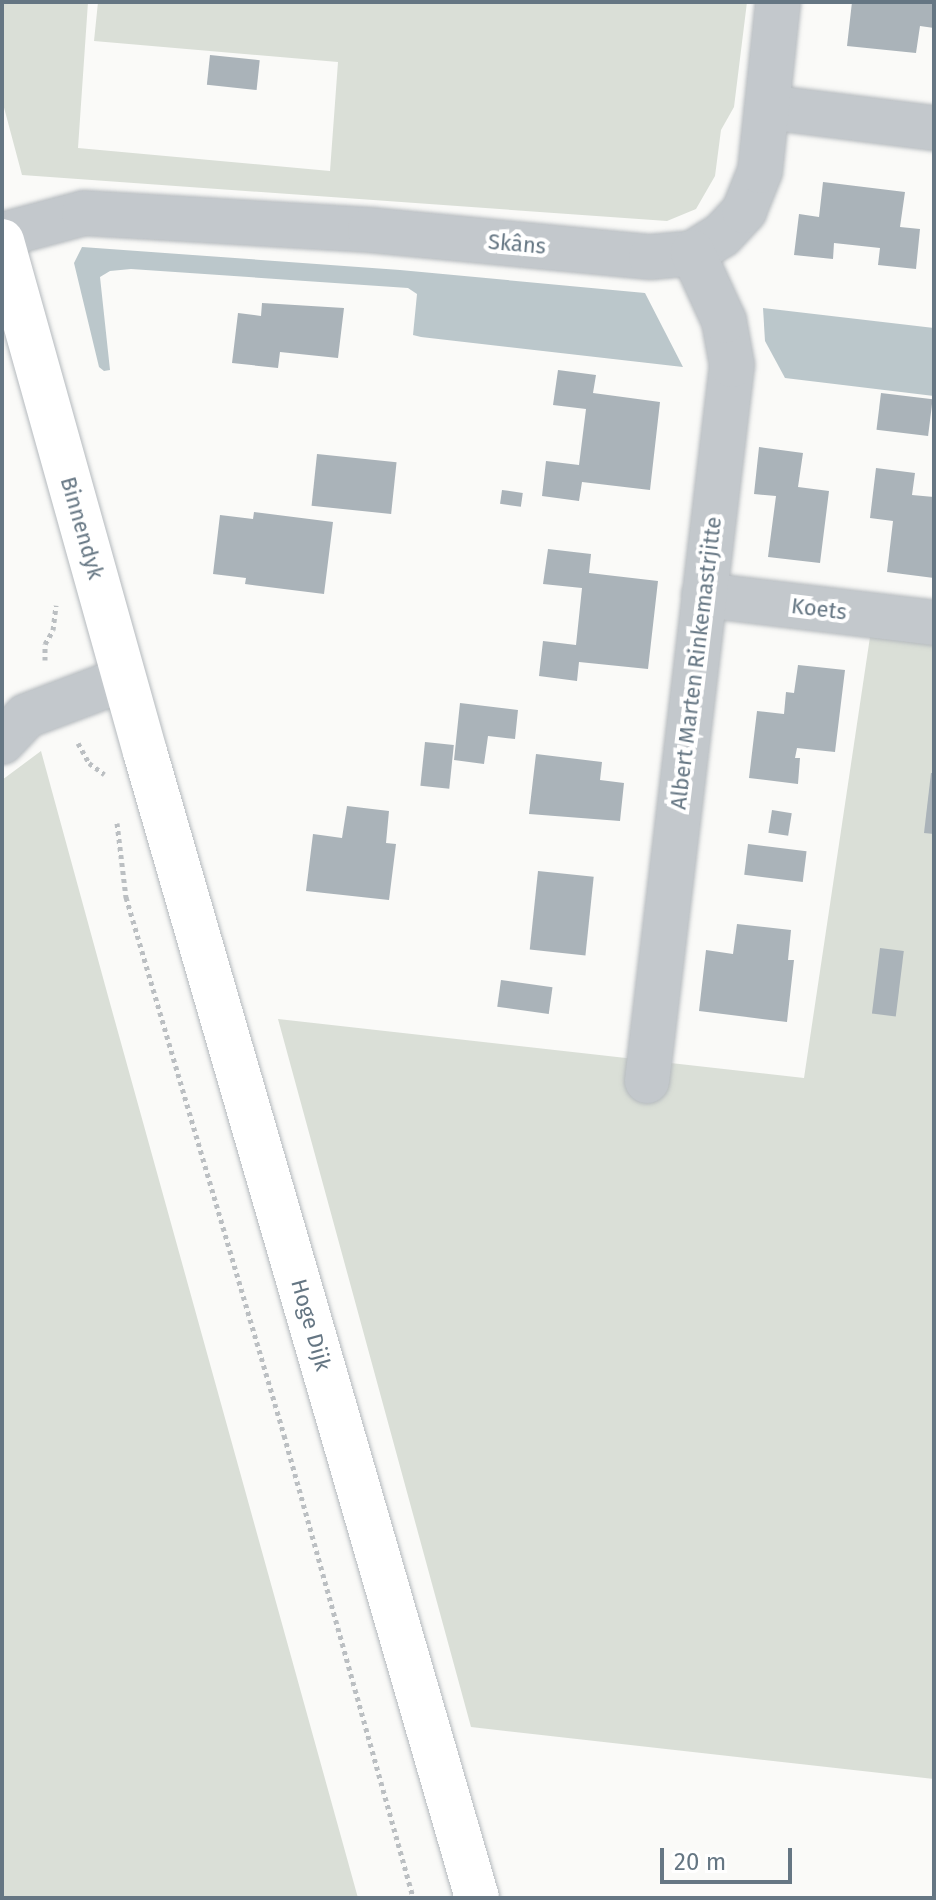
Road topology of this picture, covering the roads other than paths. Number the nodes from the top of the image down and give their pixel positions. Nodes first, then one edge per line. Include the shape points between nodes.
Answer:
1 (778, 2) edge
2 (767, 107) junction
3 (934, 128) edge
4 (693, 253) junction
5 (4, 260) edge
6 (704, 595) junction
7 (934, 623) edge
8 (124, 679) junction
9 (2, 742) edge
10 (647, 1081) dead end
11 (477, 1898) edge

1 - 2 street, Skâns
2 - 3 street
2 - 4 street, Skâns via 760,171 744,211 722,235
4 - 5 street, Skâns via 651,257 370,230 84,213
4 - 6 street, Albert Marten Rinkemastrjitte via 724,321 732,365
5 - 8 main road, Binnendyk
6 - 7 street, Koets
6 - 10 street, Albert Marten Rinkemastrjitte
8 - 9 street via 26,716
8 - 11 main road, Hoge Dijk

